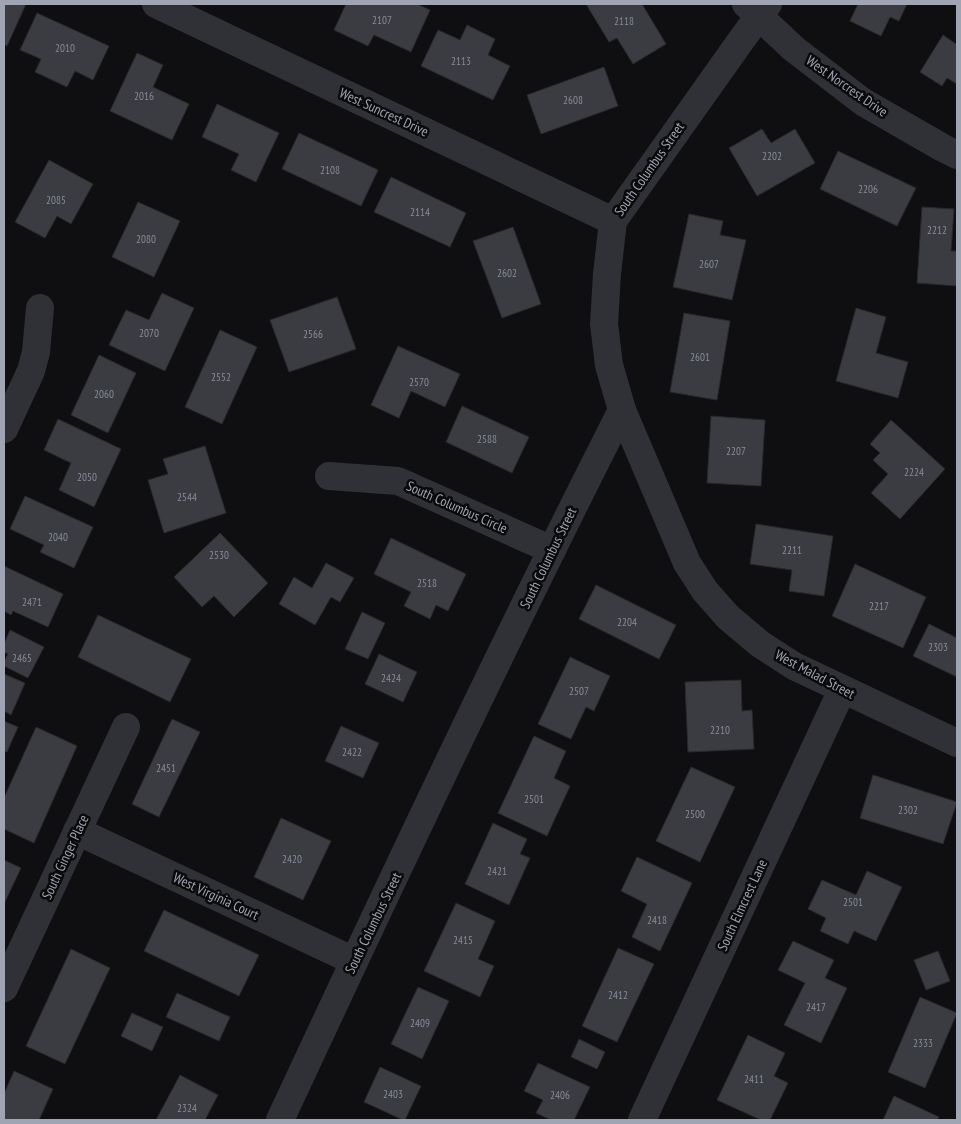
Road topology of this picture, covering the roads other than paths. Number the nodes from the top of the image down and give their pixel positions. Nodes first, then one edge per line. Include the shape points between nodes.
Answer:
1 (156, 4) edge
2 (758, 8) edge
3 (957, 155) edge
4 (613, 221) junction
5 (40, 308) dead end
6 (622, 410) junction
7 (4, 430) edge
8 (330, 476) dead end
9 (552, 550) junction
10 (842, 690) junction
11 (126, 727) dead end
12 (957, 744) edge
13 (77, 831) junction
14 (354, 960) junction
15 (4, 988) edge
16 (280, 1120) edge
17 (642, 1120) edge

1 - 4 street, West Suncrest Drive
2 - 3 street, West Norcrest Drive via 794,49 863,102
2 - 4 street, South Columbus Street
4 - 6 street, South Columbus Street via 604,324 610,365
5 - 7 street via 31,371
6 - 9 street, South Columbus Street
6 - 10 street, West Malad Street via 687,563 705,591 728,617 760,644 794,666
8 - 9 street, South Columbus Circle via 398,481
9 - 14 street, South Columbus Street
10 - 12 street, West Malad Street
10 - 17 street, South Elmcrest Lane
11 - 13 street, South Ginger Place
13 - 14 street, West Virginia Court
13 - 15 street, South Ginger Place
14 - 16 street, South Columbus Street

